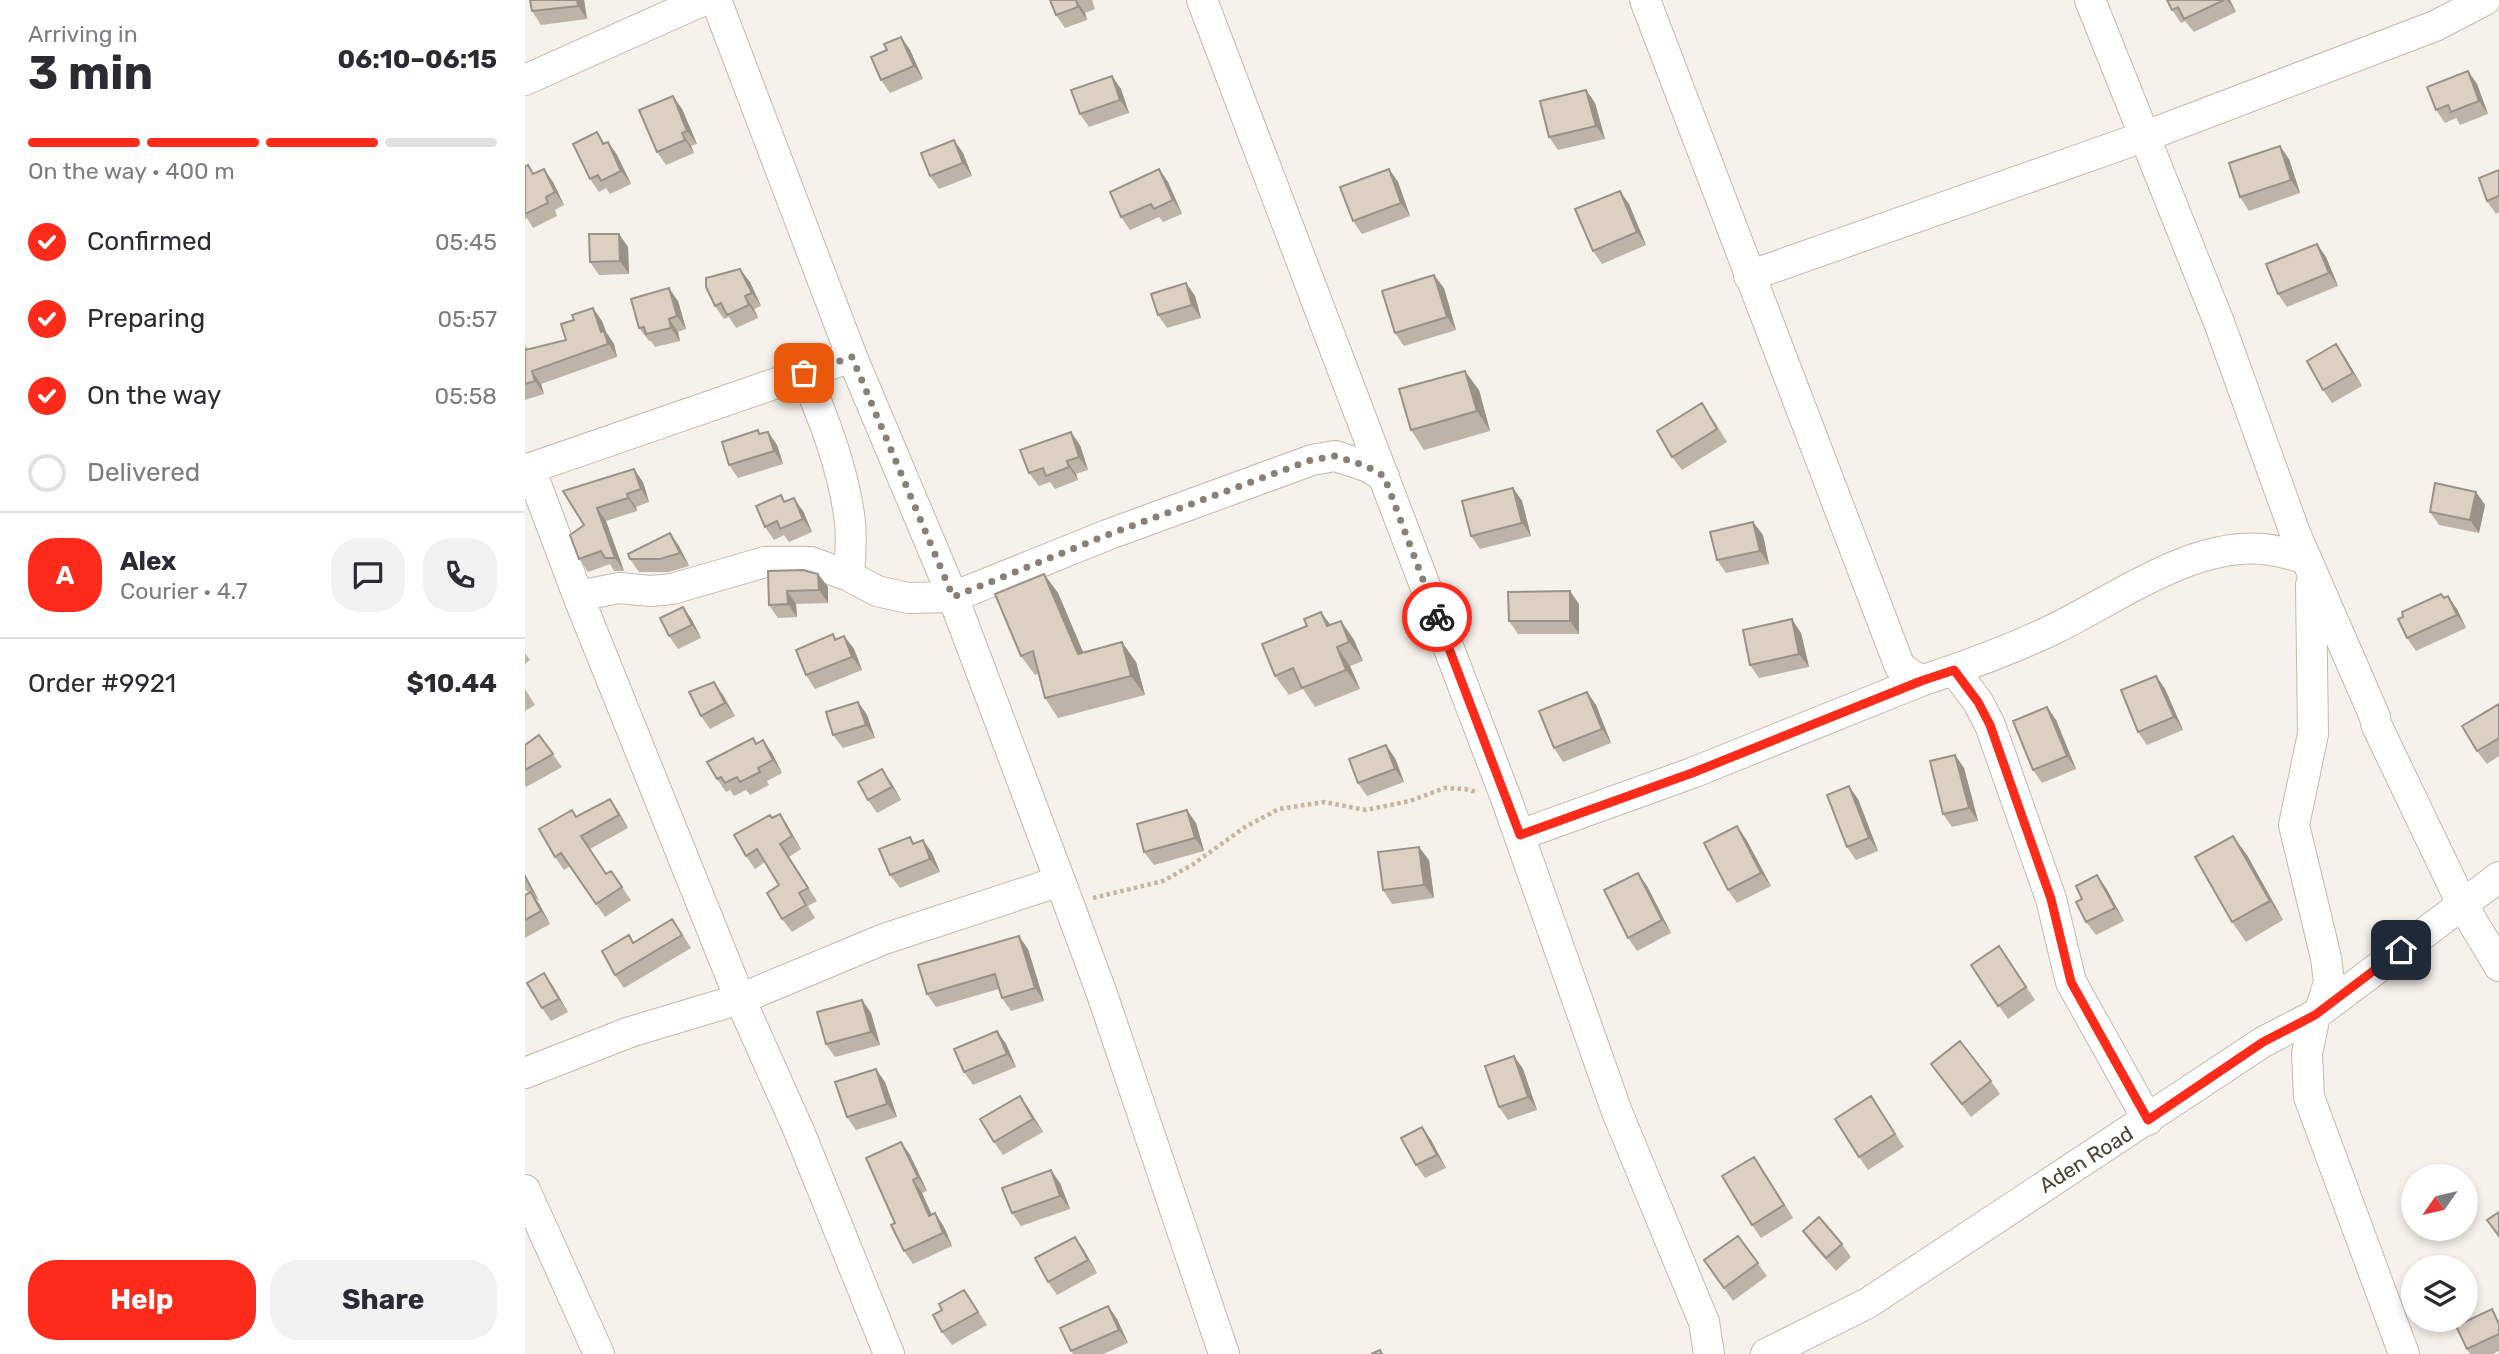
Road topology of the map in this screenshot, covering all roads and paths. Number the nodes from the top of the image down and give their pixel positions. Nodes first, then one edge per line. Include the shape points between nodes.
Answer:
1 (704, 0) edge
2 (716, 0) edge
3 (1202, 0) edge
4 (1645, 0) edge
5 (2090, 0) edge
6 (2485, 0) edge
7 (525, 80) edge
8 (2146, 136) junction
9 (1749, 276) junction
10 (852, 357) junction
11 (804, 373) junction
12 (527, 469) edge
13 (1384, 476) junction
14 (2308, 566) junction
15 (849, 576) junction
16 (578, 596) junction
17 (953, 597) junction
18 (1954, 670) junction
19 (1921, 681) junction
20 (1507, 801) junction
21 (1520, 835) junction
22 (2499, 877) edge
23 (1064, 892) junction
24 (2462, 904) junction
25 (2499, 966) edge
26 (740, 999) junction
27 (2317, 1013) junction
28 (2263, 1042) junction
29 (525, 1073) edge
30 (2309, 1097) junction
31 (2148, 1120) junction
32 (525, 1190) edge
33 (599, 1354) edge
34 (889, 1354) edge
35 (1224, 1354) edge
36 (1709, 1354) edge
37 (1766, 1354) edge
38 (2404, 1354) edge

1 - 7 street
2 - 10 street
3 - 13 street
4 - 9 street
5 - 8 street
6 - 8 street via 2435,26
8 - 9 street
8 - 14 street
9 - 19 street via 1900,667
10 - 11 street
10 - 17 street
11 - 12 street
11 - 15 street via 825,420 840,477 850,523
12 - 16 street
13 - 17 street via 1335,456 1311,460
13 - 20 street
14 - 18 street via 2264,549 2224,550 2171,568 2054,629
14 - 24 street via 2376,724
14 - 27 street via 2313,734 2294,825 2329,982
15 - 16 street via 811,562 765,562 672,589 619,588
15 - 17 street via 877,591 908,598
16 - 26 street
17 - 23 street
18 - 19 street
18 - 31 street via 1990,725 2051,899 2071,982
19 - 21 street via 1692,773
20 - 21 street
20 - 23 path via 1445,788 1366,810 1324,802 1279,808 1163,881 1100,897
21 - 36 street via 1617,1112 1704,1322
22 - 24 street, Aden Road
23 - 26 street via 884,939
23 - 35 street
24 - 25 street
24 - 27 street, Aden Road
26 - 29 street via 630,1032
26 - 34 street
27 - 28 street, Aden Road
27 - 30 street via 2308,1054
28 - 30 street via 2284,1054
28 - 31 street, Aden Road
30 - 38 street
31 - 37 street, Aden Road via 1868,1303
32 - 33 street

